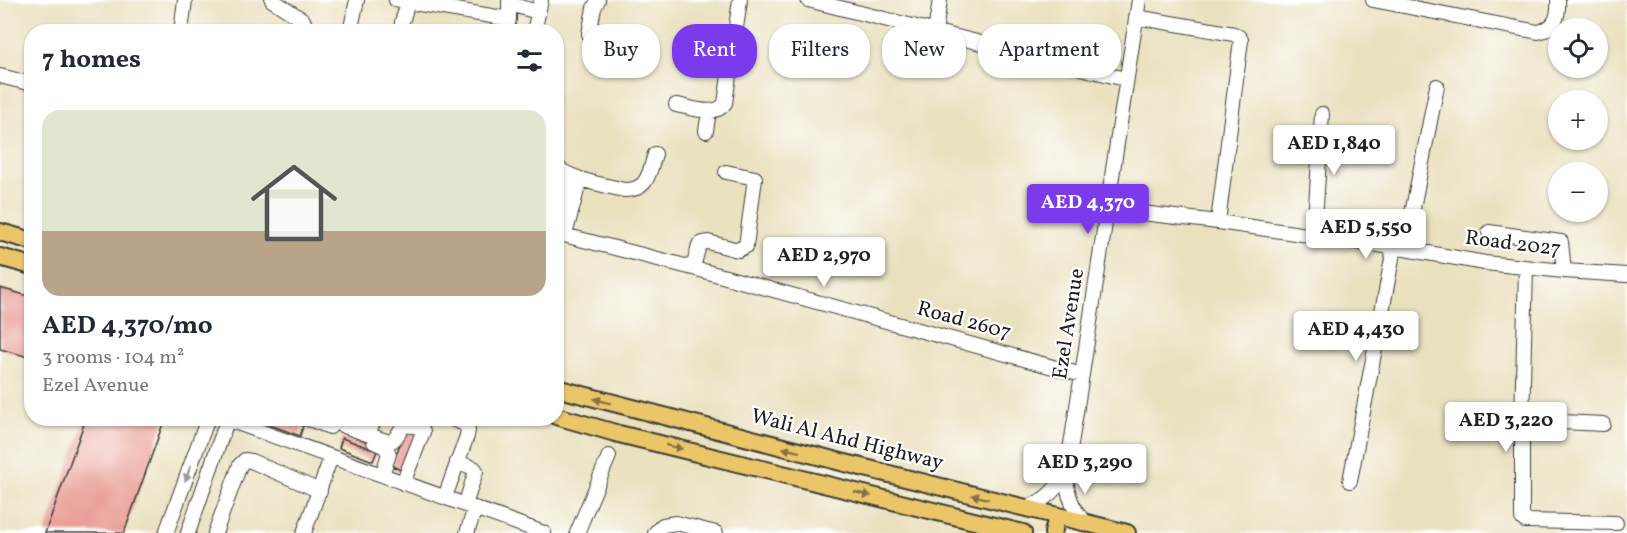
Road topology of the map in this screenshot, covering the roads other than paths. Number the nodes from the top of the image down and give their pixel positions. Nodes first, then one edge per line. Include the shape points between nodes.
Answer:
1 (185, 0) edge
2 (272, 0) edge
3 (357, 0) edge
4 (598, 0) edge
5 (740, 0) edge
6 (808, 0) edge
7 (940, 0) edge
8 (1139, 0) edge
9 (1373, 0) edge
10 (1558, 0) edge
11 (402, 1) edge
12 (509, 2) edge
13 (540, 6) edge
14 (860, 6) edge
15 (1136, 17) junction
16 (182, 24) edge
17 (305, 24) edge
18 (352, 24) edge
19 (402, 24) edge
20 (503, 24) edge
21 (507, 24) edge
22 (536, 24) edge
23 (591, 24) edge
24 (912, 24) edge
25 (936, 24) edge
26 (966, 40) edge
27 (0, 76) edge
28 (1125, 79) junction
29 (24, 82) edge
30 (1437, 86) dead end
31 (675, 105) dead end
32 (709, 111) junction
33 (1322, 114) dead end
34 (706, 131) dead end
35 (655, 154) dead end
36 (726, 172) dead end
37 (568, 174) edge
38 (564, 208) edge
39 (1108, 209) junction
40 (1218, 222) junction
41 (0, 232) edge
42 (1490, 232) dead end
43 (564, 235) edge
44 (1314, 236) junction
45 (24, 239) edge
46 (1400, 248) junction
47 (0, 258) edge
48 (24, 264) edge
49 (693, 268) junction
50 (1526, 268) junction
51 (1564, 272) junction
52 (1627, 275) edge
53 (1082, 375) junction
54 (564, 390) edge
55 (564, 418) edge
56 (1522, 420) junction
57 (1603, 423) dead end
58 (205, 426) edge
59 (224, 426) edge
60 (287, 426) edge
61 (404, 426) edge
62 (413, 426) edge
63 (466, 426) edge
64 (313, 429) edge
65 (609, 456) dead end
66 (331, 457) junction
67 (457, 462) junction
68 (382, 476) junction
69 (1066, 476) junction
70 (208, 477) junction
71 (1350, 482) dead end
72 (403, 483) junction
73 (232, 486) junction
74 (320, 491) junction
75 (444, 497) junction
76 (470, 507) junction
77 (1025, 508) junction
78 (195, 515) junction
79 (1084, 522) junction
80 (1616, 523) dead end
81 (1055, 525) edge
82 (166, 533) edge
83 (188, 533) edge
84 (198, 533) edge
85 (215, 533) edge
86 (304, 533) edge
87 (467, 533) edge
88 (544, 533) edge
89 (577, 533) edge
90 (655, 533) edge
91 (716, 533) edge
92 (1023, 533) edge
93 (1127, 533) edge

1 - 16 street
2 - 17 street
3 - 18 street
4 - 23 street
5 - 32 street via 724,103 716,111
6 - 14 street
7 - 25 street
8 - 15 street, Ezel Avenue
9 - 10 street via 1538,32 1554,23
11 - 19 street
11 - 20 street
12 - 13 street
12 - 21 street
13 - 22 street
14 - 24 street
15 - 28 street, Ezel Avenue
15 - 40 street via 1234,34 1241,40
26 - 28 street
27 - 29 street
28 - 39 street, Ezel Avenue
30 - 46 street
31 - 32 street
32 - 34 street
33 - 44 street
35 - 37 street via 648,178 631,191
36 - 49 street via 755,178 746,246 738,250 703,243
37 - 38 street
39 - 40 street, Road 2027
39 - 53 street, Ezel Avenue
40 - 44 street, Road 2027
41 - 45 main road
42 - 51 street via 1561,242
43 - 49 street, Road 2607
44 - 46 street, Road 2027
46 - 50 street, Road 2027
46 - 71 street
47 - 48 main road
49 - 53 street, Road 2607
50 - 51 street, Road 2027
50 - 56 street
51 - 52 street, Road 2027
53 - 69 street, Ezel Avenue
77 -> 54 main road, Wali Al Ahd Highway
55 -> 92 main road
56 - 57 street
56 - 80 street via 1523,520
58 -> 82 street
59 - 70 street
60 - 64 street
61 - 64 street via 395,440 389,442
62 - 72 street via 421,427 423,432
63 - 67 street
64 - 66 street
64 - 68 street via 385,447 388,458
65 - 89 street
66 - 68 street
66 - 74 street
67 - 75 street
67 - 76 street via 476,471
68 - 72 street
69 - 77 street via 1046,498
69 - 79 street, Ezel Avenue via 1071,504
70 - 73 street
70 - 78 street
72 - 75 street
73 - 74 street via 240,465 248,460
73 - 85 street
74 - 86 street
75 - 76 street
76 - 87 street
76 - 88 street
77 - 81 main road, Wali Al Ahd Highway
78 - 83 street
78 - 84 street
79 - 81 main road, Wali Al Ahd Highway
79 - 93 main road, Wali Al Ahd Highway
90 - 91 street via 663,525 676,523

